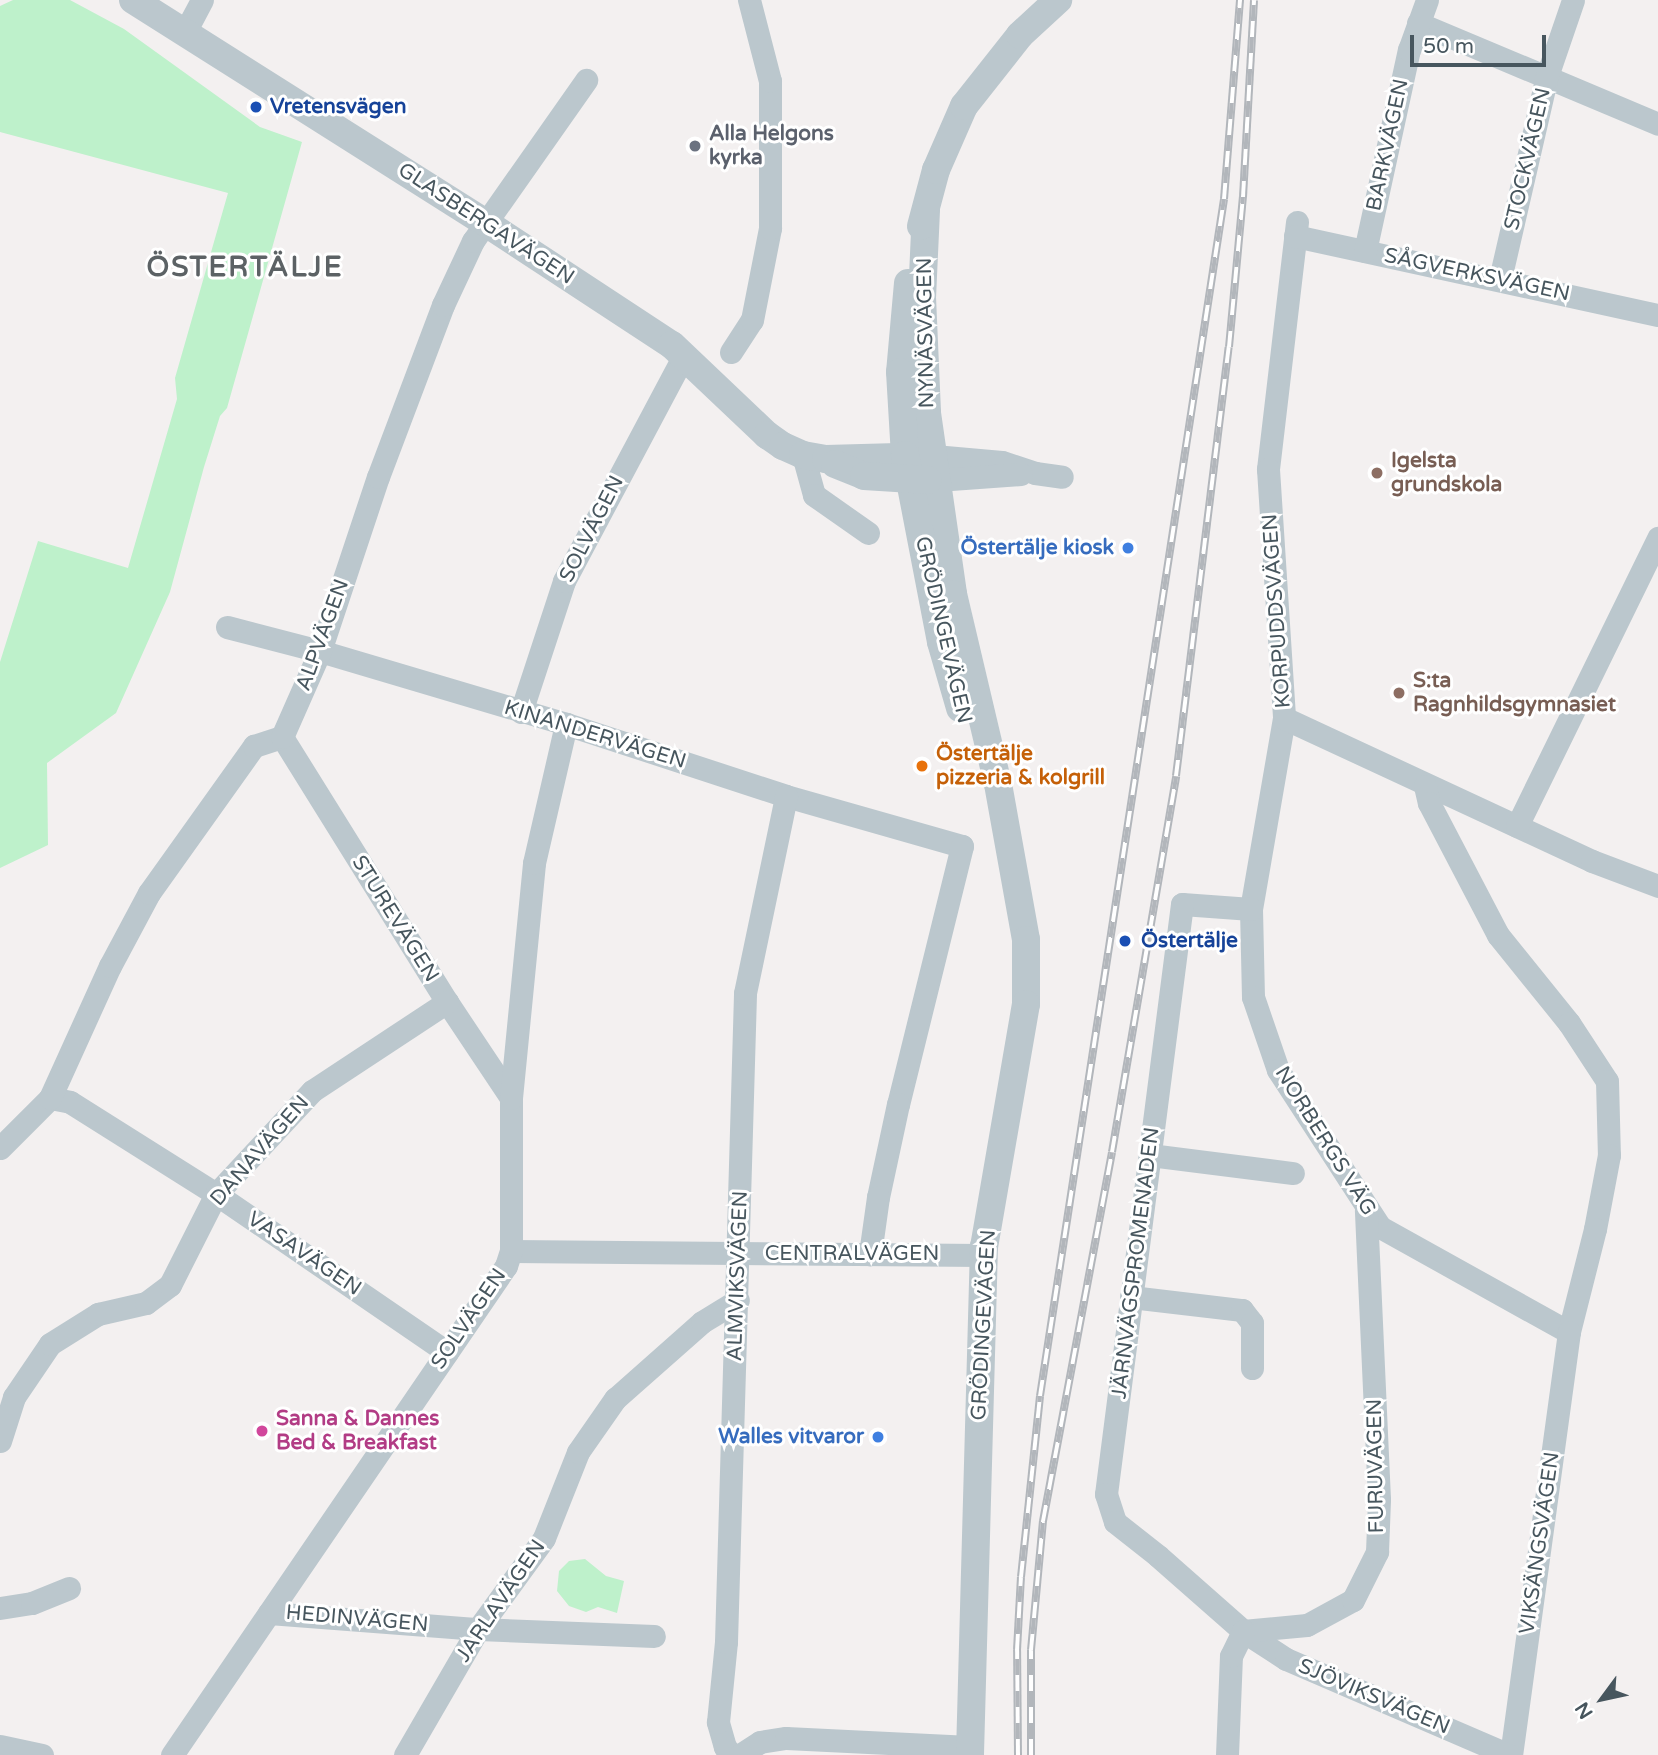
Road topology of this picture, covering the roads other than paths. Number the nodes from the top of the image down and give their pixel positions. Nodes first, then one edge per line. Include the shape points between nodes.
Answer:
1 (133, 0) edge
2 (202, 0) edge
3 (750, 0) edge
4 (1058, 0) edge
5 (1427, 0) edge
6 (1573, 0) edge
7 (1418, 23) junction
8 (185, 32) junction
9 (1546, 79) junction
10 (586, 80) dead end
11 (1658, 124) edge
12 (485, 223) junction
13 (1296, 229) joint
14 (1365, 251) junction
15 (1500, 279) junction
16 (1658, 315) edge
17 (731, 352) dead end
18 (684, 355) junction
19 (815, 457) junction
20 (921, 468) junction
21 (1062, 477) dead end
22 (868, 533) dead end
23 (1658, 538) edge
24 (227, 627) dead end
25 (320, 650) junction
26 (521, 712) junction
27 (1284, 718) junction
28 (566, 724) junction
29 (282, 737) junction
30 (1426, 786) junction
31 (786, 796) junction
32 (1517, 826) junction
33 (1658, 886) edge
34 (1251, 909) junction
35 (447, 1002) junction
36 (50, 1098) junction
37 (511, 1098) junction
38 (0, 1148) edge
39 (1150, 1155) junction
40 (1293, 1173) dead end
41 (216, 1194) junction
42 (1366, 1209) junction
43 (511, 1251) junction
44 (739, 1254) junction
45 (870, 1254) junction
46 (983, 1255) junction
47 (1131, 1297) junction
48 (738, 1300) junction
49 (1569, 1332) junction
50 (447, 1352) junction
51 (1252, 1368) dead end
52 (0, 1441) edge
53 (69, 1588) dead end
54 (0, 1608) edge
55 (269, 1613) junction
56 (478, 1629) junction
57 (1242, 1631) junction
58 (654, 1636) dead end
59 (0, 1746) edge
60 (970, 1751) edge
61 (42, 1755) edge
62 (172, 1755) edge
63 (405, 1755) edge
64 (732, 1755) edge
65 (740, 1755) edge
66 (1227, 1755) edge
67 (1510, 1755) edge

1 - 8 street, GLASBERGAVÄGEN
2 - 8 street
3 - 17 street via 771,81 770,228 752,320
4 - 20 street, NYNÄSVÄGEN via 1020,35 964,106 948,138 926,210 923,347 927,413
5 - 7 street, BARKVÄGEN
6 - 9 street, STOCKVÄGEN
7 - 9 street
7 - 14 street, BARKVÄGEN
8 - 12 street, GLASBERGAVÄGEN
9 - 11 street
9 - 15 street, STOCKVÄGEN
10 - 12 street, ALPVÄGEN
12 - 18 street, GLASBERGAVÄGEN
12 - 25 street, ALPVÄGEN via 438,317
13 - 14 street, SÅGVERKSVÄGEN
13 - 27 street, KORPUDDSVÄGEN via 1268,469
14 - 15 street, SÅGVERKSVÄGEN
15 - 16 street, SÅGVERKSVÄGEN
18 - 19 street, GLASBERGAVÄGEN via 767,435
18 - 26 street, SOLVÄGEN via 564,581
19 - 20 street
19 - 22 street via 814,495
20 - 21 street via 1002,462
20 - 46 street, GRÖDINGEVÄGEN via 998,784 1026,940 1026,1004
23 - 32 street
24 - 25 street, KINANDERVÄGEN
25 - 26 street, KINANDERVÄGEN
25 - 29 street, ALPVÄGEN
26 - 28 street, KINANDERVÄGEN
27 - 30 street, KORPUDDSVÄGEN
27 - 34 street, NORBERGS VÄG
28 - 31 street, KINANDERVÄGEN
28 - 37 street, SOLVÄGEN via 534,863
29 - 35 street, STUREVÄGEN
29 - 36 street via 254,746 149,893
30 - 32 street, KORPUDDSVÄGEN
30 - 49 street, VIKSÄNGSVÄGEN via 1429,803 1498,935 1569,1023 1607,1081 1609,1155
31 - 44 street, ALMVIKSVÄGEN via 745,993
31 - 45 street, KINANDERVÄGEN via 962,846 898,1104
32 - 33 street, KORPUDDSVÄGEN
34 - 39 street, JÄRNVÄGSPROMENADEN via 1182,904
34 - 42 street, NORBERGS VÄG via 1254,997 1278,1070
35 - 37 street, STUREVÄGEN
35 - 41 street, DANAVÄGEN via 312,1091
36 - 38 street
36 - 41 street, VASAVÄGEN via 70,1102
37 - 43 street, SOLVÄGEN
39 - 40 street
39 - 47 street, JÄRNVÄGSPROMENADEN
41 - 50 street, VASAVÄGEN
41 - 52 street, DANAVÄGEN via 170,1285 146,1303 98,1314 50,1344 14,1397
42 - 49 street, NORBERGS VÄG via 1380,1227
42 - 57 street, FURUVÄGEN via 1379,1499 1377,1552 1353,1601 1307,1625
43 - 44 street, CENTRALVÄGEN
43 - 50 street, SOLVÄGEN via 506,1266
44 - 45 street, CENTRALVÄGEN
44 - 48 street, ALMVIKSVÄGEN
45 - 46 street, CENTRALVÄGEN
46 - 60 street, GRÖDINGEVÄGEN
47 - 51 street via 1242,1310 1252,1322
47 - 57 street, JÄRNVÄGSPROMENADEN via 1106,1494 1115,1522
48 - 56 street, JARLAVÄGEN via 702,1322 615,1399 578,1452 544,1538
48 - 64 street, ALMVIKSVÄGEN via 726,1642 718,1722
49 - 67 street, VIKSÄNGSVÄGEN
50 - 55 street, SOLVÄGEN
53 - 54 street via 32,1603
55 - 56 street, HEDINVÄGEN
55 - 62 street, SOLVÄGEN
56 - 58 street, HEDINVÄGEN
56 - 63 street, JARLAVÄGEN
57 - 66 street via 1231,1656
57 - 67 street, SJÖVIKSVÄGEN via 1286,1659
59 - 61 street
60 - 65 street via 786,1738 760,1742

